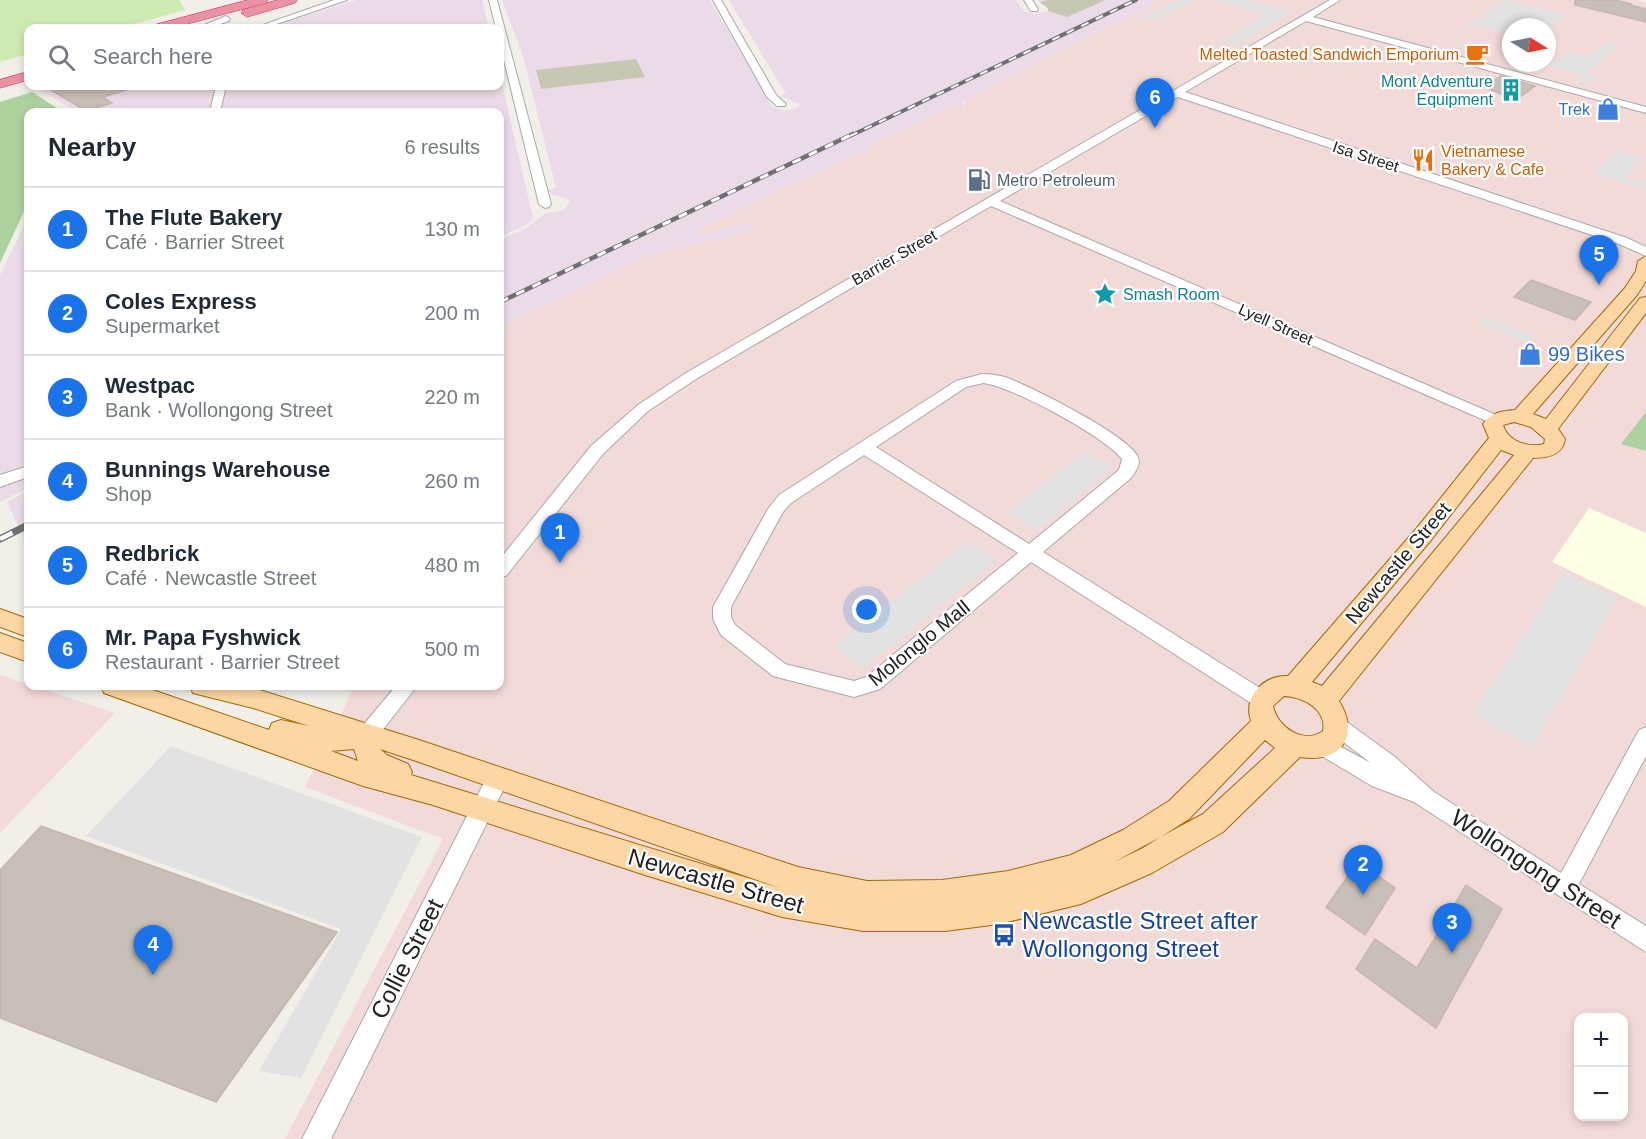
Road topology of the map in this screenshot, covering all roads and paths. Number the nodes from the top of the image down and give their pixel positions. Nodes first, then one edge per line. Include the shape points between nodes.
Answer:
1 (262, 0) edge
2 (291, 0) edge
3 (343, 0) edge
4 (493, 0) edge
5 (717, 0) edge
6 (1028, 0) edge
7 (1336, 0) edge
8 (1034, 9) dead end
9 (1305, 18) junction
10 (226, 19) junction
11 (175, 24) edge
12 (207, 24) edge
13 (212, 24) edge
14 (270, 24) edge
15 (499, 24) edge
16 (504, 43) edge
17 (24, 67) edge
18 (0, 74) edge
19 (24, 77) edge
20 (0, 84) edge
21 (220, 90) edge
22 (1176, 93) junction
23 (781, 104) dead end
24 (216, 108) edge
25 (1646, 110) edge
26 (990, 201) junction
27 (545, 204) dead end
28 (1623, 241) junction
29 (1646, 245) edge
30 (1646, 252) edge
31 (1646, 261) edge
32 (1646, 302) edge
33 (1520, 417) junction
34 (1498, 429) junction
35 (1548, 429) junction
36 (864, 447) junction
37 (1528, 451) junction
38 (24, 472) edge
39 (0, 481) edge
40 (1030, 552) junction
41 (504, 566) edge
42 (0, 618) edge
43 (24, 627) edge
44 (0, 642) edge
45 (24, 651) edge
46 (1294, 686) junction
47 (124, 690) edge
48 (218, 690) edge
49 (404, 690) edge
50 (1324, 701) junction
51 (1263, 711) junction
52 (202, 718) junction
53 (367, 735) junction
54 (1646, 736) edge
55 (1318, 739) junction
56 (498, 778) junction
57 (433, 793) junction
58 (482, 810) junction
59 (1565, 888) junction
60 (1646, 940) edge
61 (316, 1139) edge

1 - 11 highway
2 - 10 highway
3 - 14 street
4 - 15 street
5 - 23 street via 772,97
6 - 8 street
7 - 9 street, Barrier Street
9 - 22 street, Barrier Street
9 - 25 street
10 - 12 highway
10 - 13 street
16 - 27 street
17 - 18 highway
19 - 20 highway
21 - 24 street
22 - 26 street, Barrier Street
22 - 28 street, Isa Street
26 - 34 street, Lyell Street
26 - 41 street, Barrier Street via 643,408 597,450
28 - 29 street, Isa Street
28 - 30 street, Isa Street
31 - 33 main road via 1631,291
32 - 35 main road
33 - 34 main road via 1509,416
33 - 35 main road
34 - 37 main road via 1512,446
34 - 46 main road, Newcastle Street via 1424,534
35 - 37 main road via 1556,439 1554,447 1544,452
36 - 40 street
36 - 40 street, Molonglo Mall via 961,384 982,378 1011,385 1107,437 1127,453 1131,467 1125,474
36 - 40 street, Molonglo Mall via 776,509 722,607 723,624 766,662 780,670 843,687 863,688
37 - 50 main road, Newcastle Street
38 - 39 street
40 - 51 street
42 - 43 main road
44 - 45 main road
46 - 50 main road
46 - 51 main road via 1268,691
47 - 52 main road, Newcastle Street
48 - 53 main road, Newcastle Street
49 - 53 street
50 - 55 main road via 1336,717
51 - 55 main road via 1273,732
51 - 56 main road, Newcastle Street via 1179,810 1132,839 1075,867 1008,885 942,894 867,895 798,881
52 - 53 main road via 324,742
52 - 57 main road, Newcastle Street via 363,774
53 - 56 main road, Newcastle Street
53 - 57 main road via 368,757
54 - 59 street
55 - 58 main road, Newcastle Street via 1213,824 1142,864 1071,894 945,917 863,917 782,903
55 - 59 street, Wollongong Street via 1380,779 1426,799
56 - 58 street, Collie Street
57 - 58 main road, Newcastle Street
58 - 61 street, Collie Street
59 - 60 street, Wollongong Street

